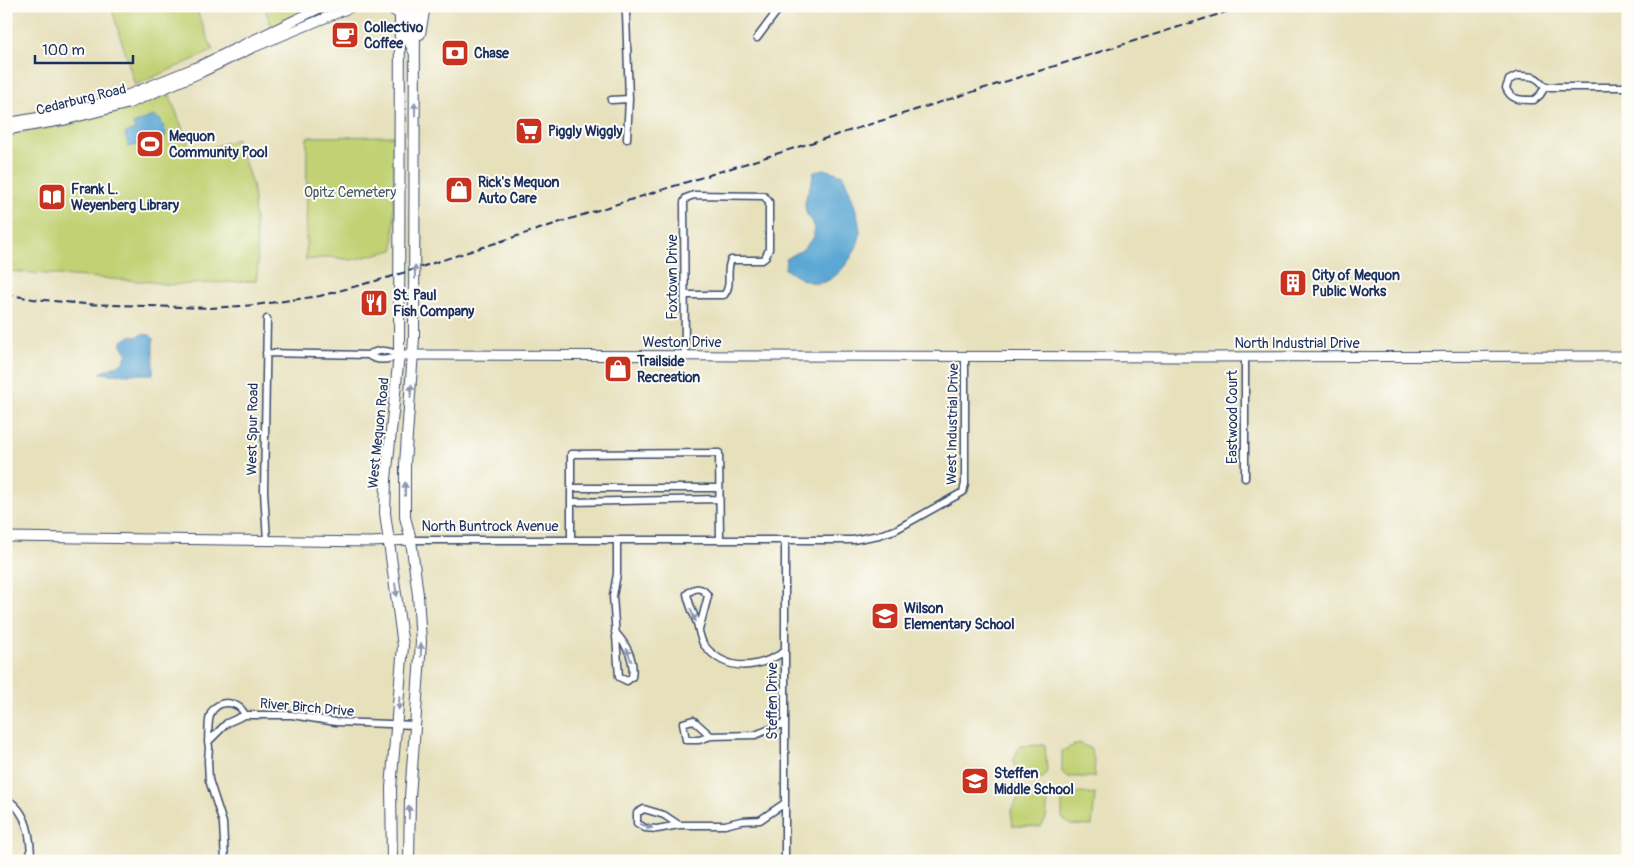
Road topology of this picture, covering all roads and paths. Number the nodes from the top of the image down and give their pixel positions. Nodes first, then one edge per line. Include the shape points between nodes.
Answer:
1 (324, 6) edge
2 (354, 6) edge
3 (387, 6) edge
4 (415, 6) edge
5 (425, 6) edge
6 (624, 6) edge
7 (782, 6) edge
8 (403, 9) edge
9 (758, 38) dead end
10 (415, 50) junction
11 (1545, 86) junction
12 (1628, 88) edge
13 (629, 99) junction
14 (611, 100) dead end
15 (6, 123) edge
16 (6, 130) edge
17 (627, 139) dead end
18 (399, 172) junction
19 (415, 172) junction
20 (685, 295) junction
21 (267, 319) dead end
22 (266, 353) junction
23 (399, 355) junction
24 (413, 356) junction
25 (685, 356) junction
26 (966, 356) junction
27 (1628, 356) edge
28 (1245, 357) junction
29 (1245, 478) dead end
30 (571, 488) junction
31 (719, 488) junction
32 (963, 492) joint
33 (719, 500) junction
34 (571, 502) junction
35 (6, 537) edge
36 (267, 540) junction
37 (411, 540) junction
38 (571, 540) junction
39 (617, 540) junction
40 (720, 540) junction
41 (784, 540) junction
42 (388, 542) junction
43 (699, 630) junction
44 (615, 632) junction
45 (784, 652) junction
46 (246, 715) junction
47 (784, 723) junction
48 (398, 724) junction
49 (415, 725) junction
50 (711, 736) dead end
51 (208, 742) junction
52 (6, 799) edge
53 (784, 803) junction
54 (679, 825) junction
55 (31, 861) edge
56 (224, 861) edge
57 (392, 861) edge
58 (409, 861) edge
59 (784, 861) edge

1 - 15 street, Cedarburg Road via 199,66 120,98 64,114
2 - 16 street, Cedarburg Road via 128,104 65,120
3 - 8 main road
4 - 10 main road, West Mequon Road
5 - 10 main road
6 - 13 street
7 - 9 street
8 - 10 main road via 408,38
8 - 18 main road, West Mequon Road
19 -> 10 main road, West Mequon Road
11 - 11 street via 1539,79 1517,76 1509,80 1506,88 1516,100 1534,100
11 - 12 street
13 - 14 street
13 - 17 street
18 - 19 main road
18 - 23 main road, West Mequon Road
24 -> 19 main road, West Mequon Road
20 - 20 street, Foxtown Drive via 724,295 732,260 765,258 769,249 769,202 764,196 694,195 686,198
20 - 25 street, Foxtown Drive
21 - 22 street, West Spur Road
22 - 23 street via 368,356 378,351 389,351
22 - 36 street, West Spur Road via 264,491
23 - 24 street, Weston Drive
23 - 42 main road, West Mequon Road via 386,479
24 - 25 street, Weston Drive
37 -> 24 main road, West Mequon Road via 406,517 405,472
25 - 26 street, Weston Drive
26 - 28 street, North Industrial Drive
26 - 32 street, West Industrial Drive
27 - 28 street, North Industrial Drive
28 - 29 street, Eastwood Court
30 - 31 street
30 - 31 street via 571,454 719,453
30 - 34 street
31 - 33 street
32 - 41 street, North Buntrock Avenue via 896,530 879,536 853,540
33 - 34 street
33 - 40 street
34 - 38 street
35 - 36 street, North Buntrock Avenue
36 - 42 street, North Buntrock Avenue
37 - 38 street, North Buntrock Avenue
37 - 42 street, North Buntrock Avenue
49 -> 37 main road, West Mequon Road via 421,642
38 - 39 street, North Buntrock Avenue
39 - 40 street, North Buntrock Avenue
39 - 44 street via 613,596
40 - 41 street, North Buntrock Avenue
41 - 45 street, Steffen Drive
42 -> 48 main road, West Mequon Road via 403,646
43 -> 43 street via 708,596 700,588 688,594
43 - 45 street via 703,643 721,660 733,664 759,664
44 -> 44 street via 619,678 627,681 632,677 634,667 623,640
45 - 47 street, Steffen Drive
46 - 48 street, River Birch Drive via 292,715 336,722
46 - 51 street, River Birch Drive via 227,723
46 - 51 street via 238,705 231,703 215,707 210,714
47 - 50 street via 755,735
47 - 53 street, Steffen Drive
48 - 49 street, River Birch Drive
48 - 57 main road, West Mequon Road via 391,788
58 -> 49 main road, West Mequon Road
51 - 56 street via 209,780 222,823
52 - 55 street via 18,808 25,821
53 - 54 street via 760,820 726,825
53 - 59 street, Steffen Drive
54 -> 54 street via 664,815 644,809 637,813 637,823 644,828

